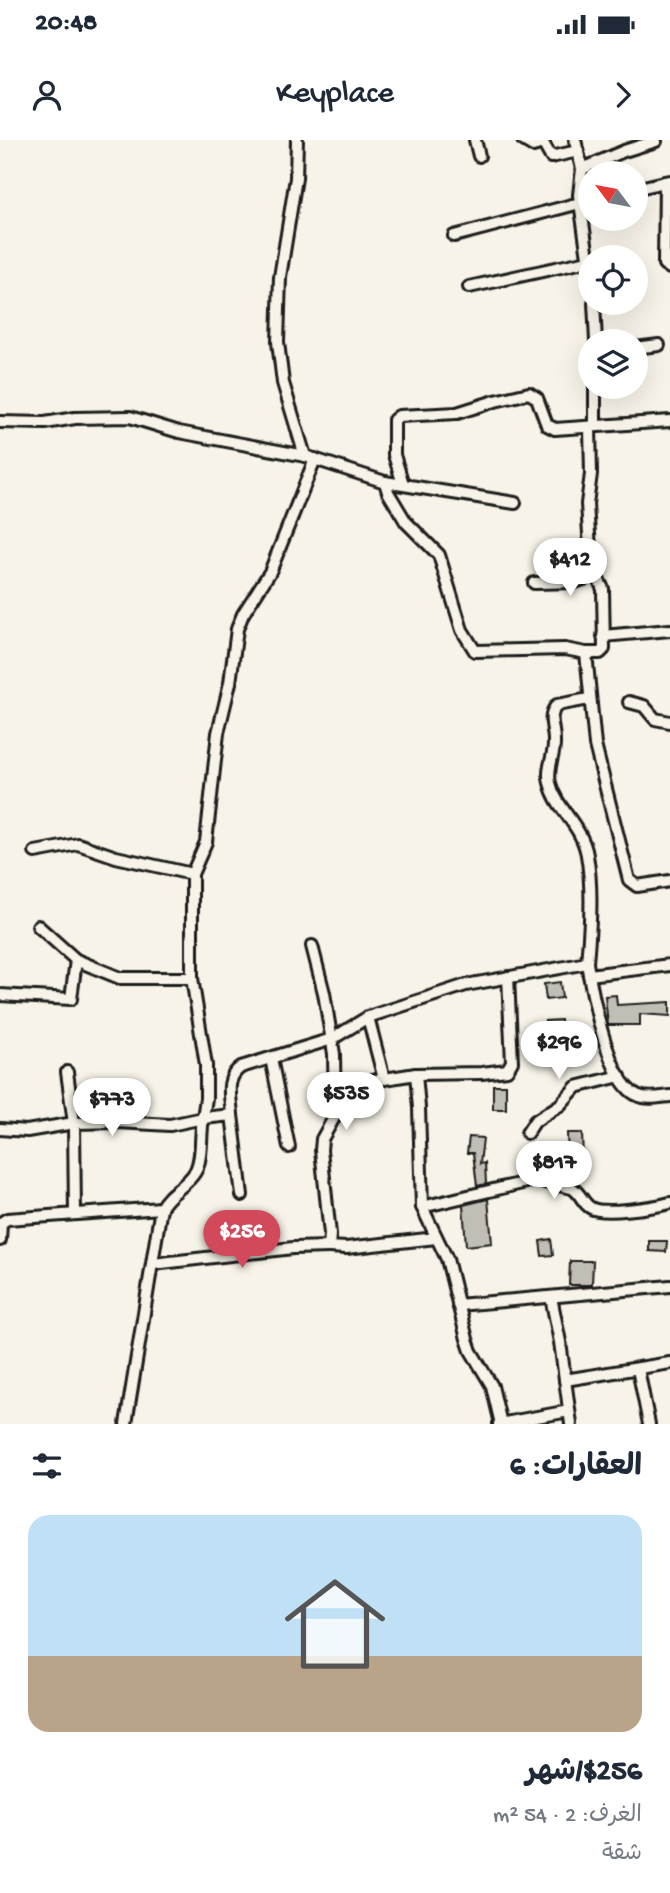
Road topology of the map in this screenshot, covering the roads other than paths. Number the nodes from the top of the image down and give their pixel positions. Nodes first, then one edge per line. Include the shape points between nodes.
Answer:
1 (297, 140) edge
2 (475, 140) edge
3 (523, 140) edge
4 (656, 141) edge
5 (577, 146) edge
6 (479, 156) dead end
7 (600, 161) edge
8 (668, 182) edge
9 (648, 186) edge
10 (578, 201) edge
11 (454, 236) dead end
12 (578, 268) edge
13 (670, 268) edge
14 (469, 287) dead end
15 (659, 345) dead end
16 (648, 346) edge
17 (594, 399) edge
18 (670, 421) edge
19 (0, 422) edge
20 (593, 426) junction
21 (310, 457) junction
22 (385, 482) junction
23 (403, 484) junction
24 (515, 503) dead end
25 (596, 575) junction
26 (534, 583) dead end
27 (670, 630) edge
28 (603, 636) junction
29 (586, 653) junction
30 (589, 699) junction
31 (629, 702) dead end
32 (670, 722) edge
33 (35, 852) dead end
34 (192, 874) junction
35 (670, 881) edge
36 (38, 926) dead end
37 (312, 946) dead end
38 (76, 960) junction
39 (670, 965) edge
40 (588, 969) junction
41 (508, 977) junction
42 (192, 978) junction
43 (0, 995) edge
44 (368, 1017) junction
45 (332, 1039) junction
46 (271, 1058) junction
47 (67, 1072) dead end
48 (416, 1074) junction
49 (620, 1076) junction
50 (384, 1079) junction
51 (334, 1087) junction
52 (670, 1096) edge
53 (232, 1115) junction
54 (203, 1118) junction
55 (74, 1124) junction
56 (0, 1129) edge
57 (527, 1133) dead end
58 (289, 1147) dead end
59 (242, 1195) dead end
60 (670, 1203) edge
61 (422, 1207) junction
62 (161, 1208) junction
63 (75, 1214) junction
64 (436, 1238) junction
65 (0, 1240) edge
66 (329, 1247) junction
67 (153, 1264) junction
68 (670, 1286) edge
69 (551, 1297) junction
70 (458, 1305) junction
71 (670, 1363) edge
72 (638, 1369) junction
73 (565, 1380) junction
74 (569, 1411) junction
75 (126, 1424) edge
76 (500, 1424) edge
77 (570, 1424) edge
78 (649, 1424) edge

1 - 21 street via 296,178 280,277 278,342 283,383
2 - 6 street
3 - 5 street via 533,146 544,143 551,157
4 - 7 street
8 - 9 street
8 - 13 street via 664,264
10 - 11 street
12 - 14 street
15 - 16 street
17 - 20 street
18 - 20 street
19 - 21 street via 45,424 75,418 130,417 179,432
20 - 23 street via 548,426 537,398 529,393 457,413 399,416 394,421 393,449
20 - 25 street via 587,504
21 - 22 street
21 - 34 street via 270,572 237,629 218,733 206,842
22 - 23 street
22 - 29 street via 406,522 439,555 462,630 475,651 565,649
23 - 24 street
25 - 26 street via 575,582
25 - 28 street via 604,589
27 - 28 street
28 - 29 street via 601,652
29 - 30 street
30 - 35 street via 601,775 629,880 637,886
30 - 40 street via 553,709 554,744 548,769 553,791 583,838 587,855
31 - 32 street via 644,706 655,719
33 - 34 street via 78,844
34 - 42 street
36 - 38 street
37 - 45 street
38 - 42 street via 120,978
38 - 43 street via 71,999
39 - 40 street
40 - 41 street
40 - 49 street via 607,1050
41 - 44 street via 466,985
41 - 48 street via 512,1062 507,1070
42 - 54 street via 206,1065
44 - 45 street
44 - 50 street
45 - 46 street
45 - 51 street
46 - 53 street via 231,1075
46 - 58 street
47 - 55 street
48 - 50 street
48 - 61 street
49 - 52 street via 640,1097
49 - 57 street via 576,1087
50 - 51 street
51 - 66 street via 335,1116 321,1150
53 - 54 street
53 - 59 street
54 - 55 street via 170,1125
54 - 62 street via 197,1167
55 - 56 street via 27,1131
55 - 63 street
60 - 61 street via 599,1212 588,1206 577,1190 535,1180
61 - 64 street
62 - 63 street
62 - 67 street
63 - 65 street via 4,1220
64 - 66 street
64 - 70 street via 447,1259
66 - 67 street
67 - 75 street
68 - 69 street
69 - 70 street
69 - 73 street
70 - 76 street via 471,1351 492,1385
71 - 72 street
72 - 73 street
72 - 78 street
73 - 74 street
74 - 76 street
74 - 77 street

